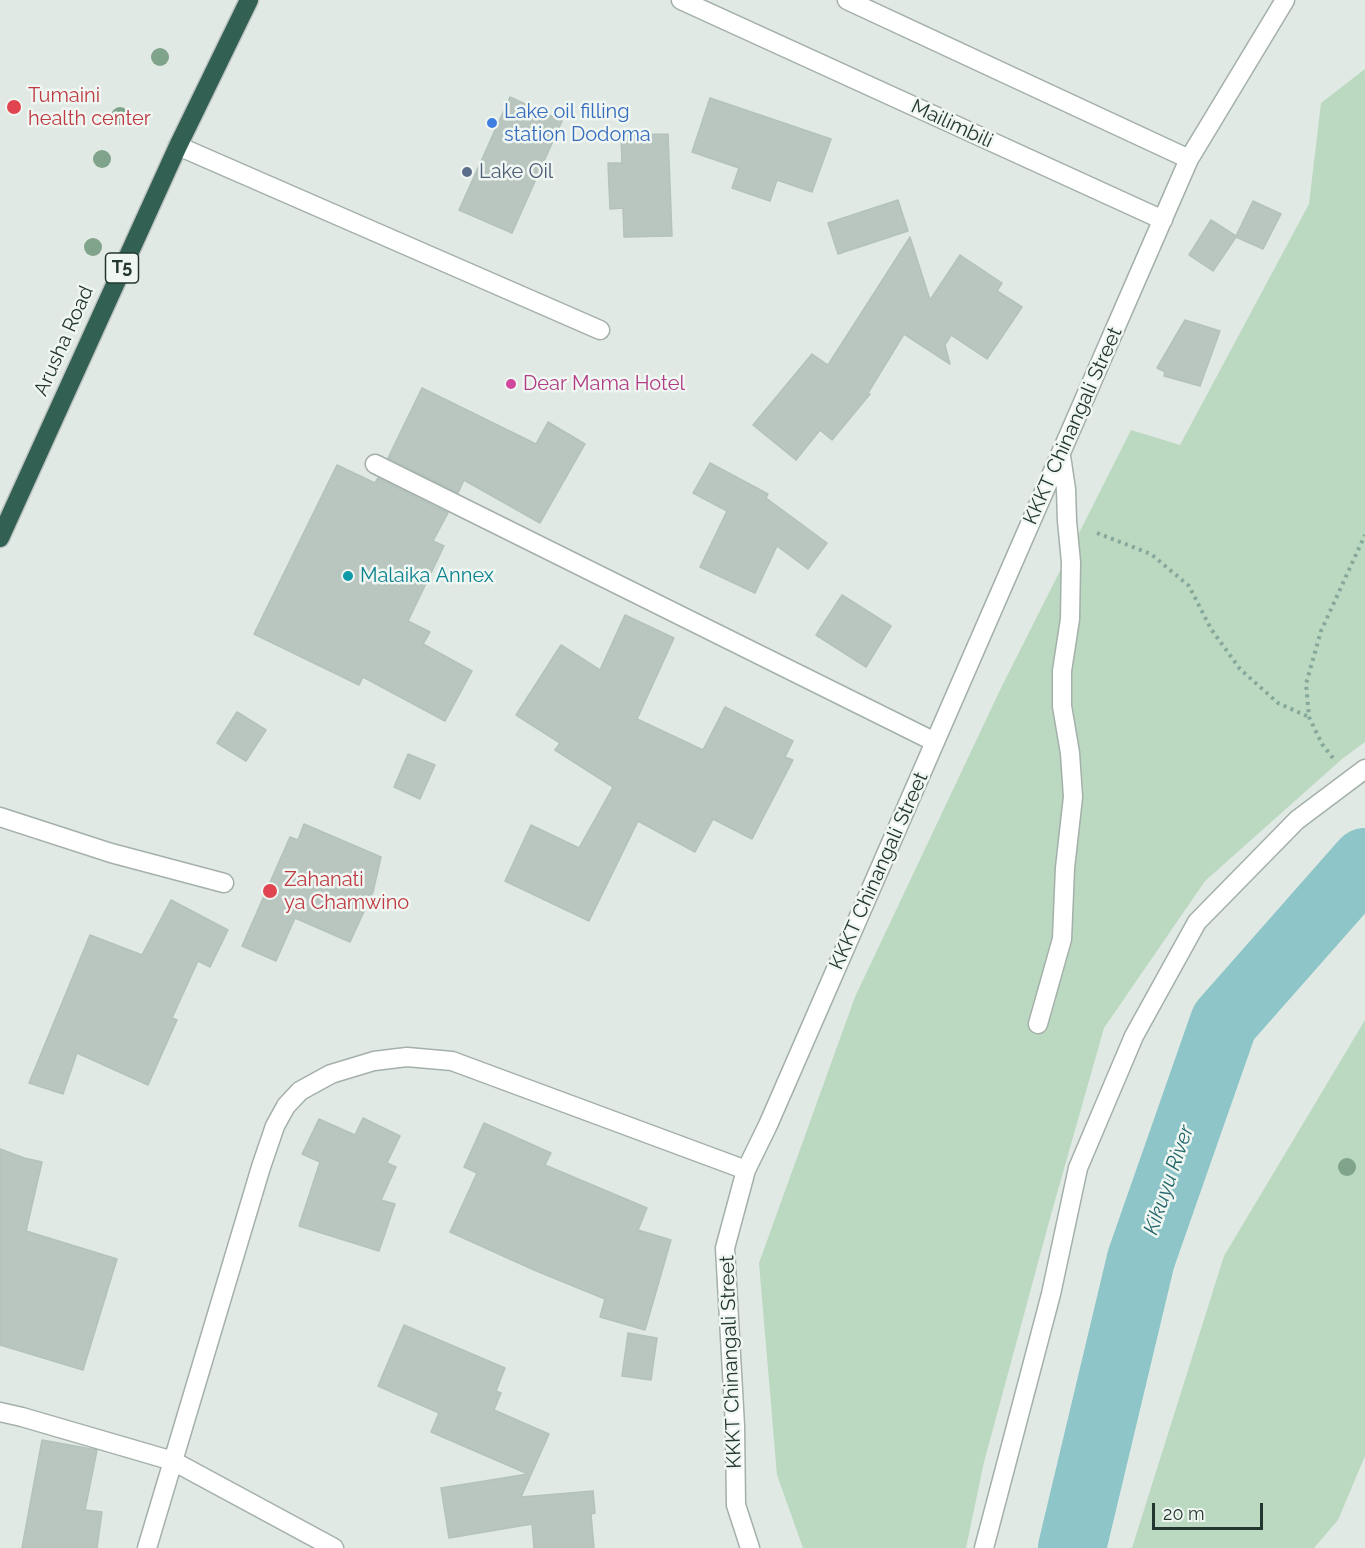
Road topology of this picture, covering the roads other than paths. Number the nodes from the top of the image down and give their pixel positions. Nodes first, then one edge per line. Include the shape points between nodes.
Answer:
1 (249, 0) edge
2 (681, 0) edge
3 (848, 0) edge
4 (1285, 0) edge
5 (178, 146) junction
6 (1189, 159) junction
7 (1163, 220) junction
8 (600, 330) dead end
9 (1061, 454) junction
10 (375, 464) dead end
11 (0, 538) edge
12 (935, 742) junction
13 (1365, 769) edge
14 (0, 817) edge
15 (224, 883) dead end
16 (1038, 1024) dead end
17 (746, 1170) junction
18 (0, 1412) edge
19 (173, 1461) junction
20 (147, 1548) edge
21 (334, 1548) edge
22 (750, 1548) edge
23 (984, 1548) edge

1 - 5 highway, Arusha Road / T5
2 - 7 street, Mailimbili
3 - 6 street
4 - 6 street
5 - 8 street
5 - 11 highway, Arusha Road / T5
6 - 7 street
7 - 9 street, KKKT Chinangali Street
9 - 12 street, KKKT Chinangali Street
9 - 16 street via 1071,562 1062,706 1073,796 1062,939
10 - 12 street
12 - 17 street, KKKT Chinangali Street
13 - 23 street via 1297,820 1197,922 1134,1036 1078,1168 1051,1294
14 - 15 street via 111,853
17 - 19 street via 452,1061 407,1056 374,1060 331,1074 300,1091 286,1106 276,1126
17 - 22 street, KKKT Chinangali Street via 725,1248 736,1505
18 - 19 street
19 - 20 street
19 - 21 street

